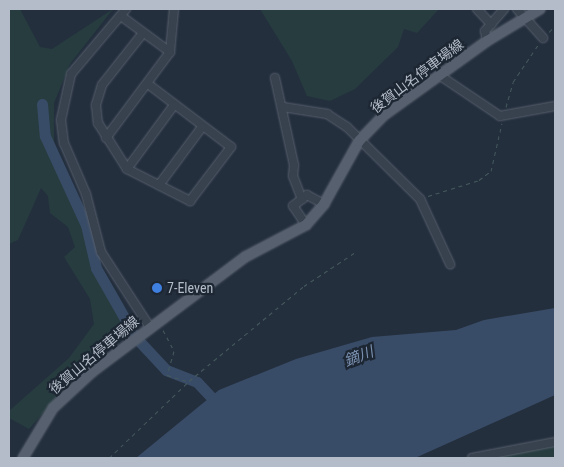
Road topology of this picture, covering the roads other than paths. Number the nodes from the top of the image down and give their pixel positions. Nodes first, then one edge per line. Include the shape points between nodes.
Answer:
1 (174, 9) edge
2 (477, 9) edge
3 (504, 9) edge
4 (540, 9) edge
5 (124, 12) edge
6 (520, 14) edge
7 (491, 24) junction
8 (143, 33) junction
9 (544, 38) road end
10 (487, 41) junction
11 (170, 52) junction
12 (439, 75) junction
13 (275, 78) dead end
14 (148, 84) junction
15 (174, 105) junction
16 (555, 106) edge
17 (283, 107) junction
18 (202, 127) junction
19 (106, 138) junction
20 (359, 141) junction
21 (127, 169) junction
22 (159, 185) junction
23 (302, 199) junction
24 (324, 204) junction
25 (306, 226) junction
26 (450, 264) dead end
27 (153, 325) junction
28 (555, 442) edge
29 (23, 458) edge
30 (472, 458) edge

1 - 11 street
2 - 7 street
3 - 7 street
4 - 6 main road, 後賀山名停車場線
5 - 8 street
5 - 27 street via 71,74 61,120 64,144 86,194 101,252
6 - 9 street
6 - 10 main road, 後賀山名停車場線
7 - 10 street via 485,31
8 - 11 street
8 - 19 street via 98,94 96,116
10 - 12 main road, 後賀山名停車場線
11 - 14 street
12 - 16 street via 504,117
12 - 20 main road, 後賀山名停車場線 via 383,116
13 - 17 street
14 - 15 street
14 - 19 street
15 - 18 street
15 - 21 street
17 - 20 street via 327,114
17 - 23 street via 293,176
18 - 22 street
18 - 22 street via 231,147 190,201
19 - 21 street
20 - 24 main road, 後賀山名停車場線
20 - 26 street via 420,199
21 - 22 street
23 - 24 street via 307,195
23 - 25 street via 293,206
24 - 25 main road, 後賀山名停車場線
25 - 27 main road, 後賀山名停車場線 via 245,257
27 - 29 main road, 後賀山名停車場線 via 53,408
28 - 30 street

